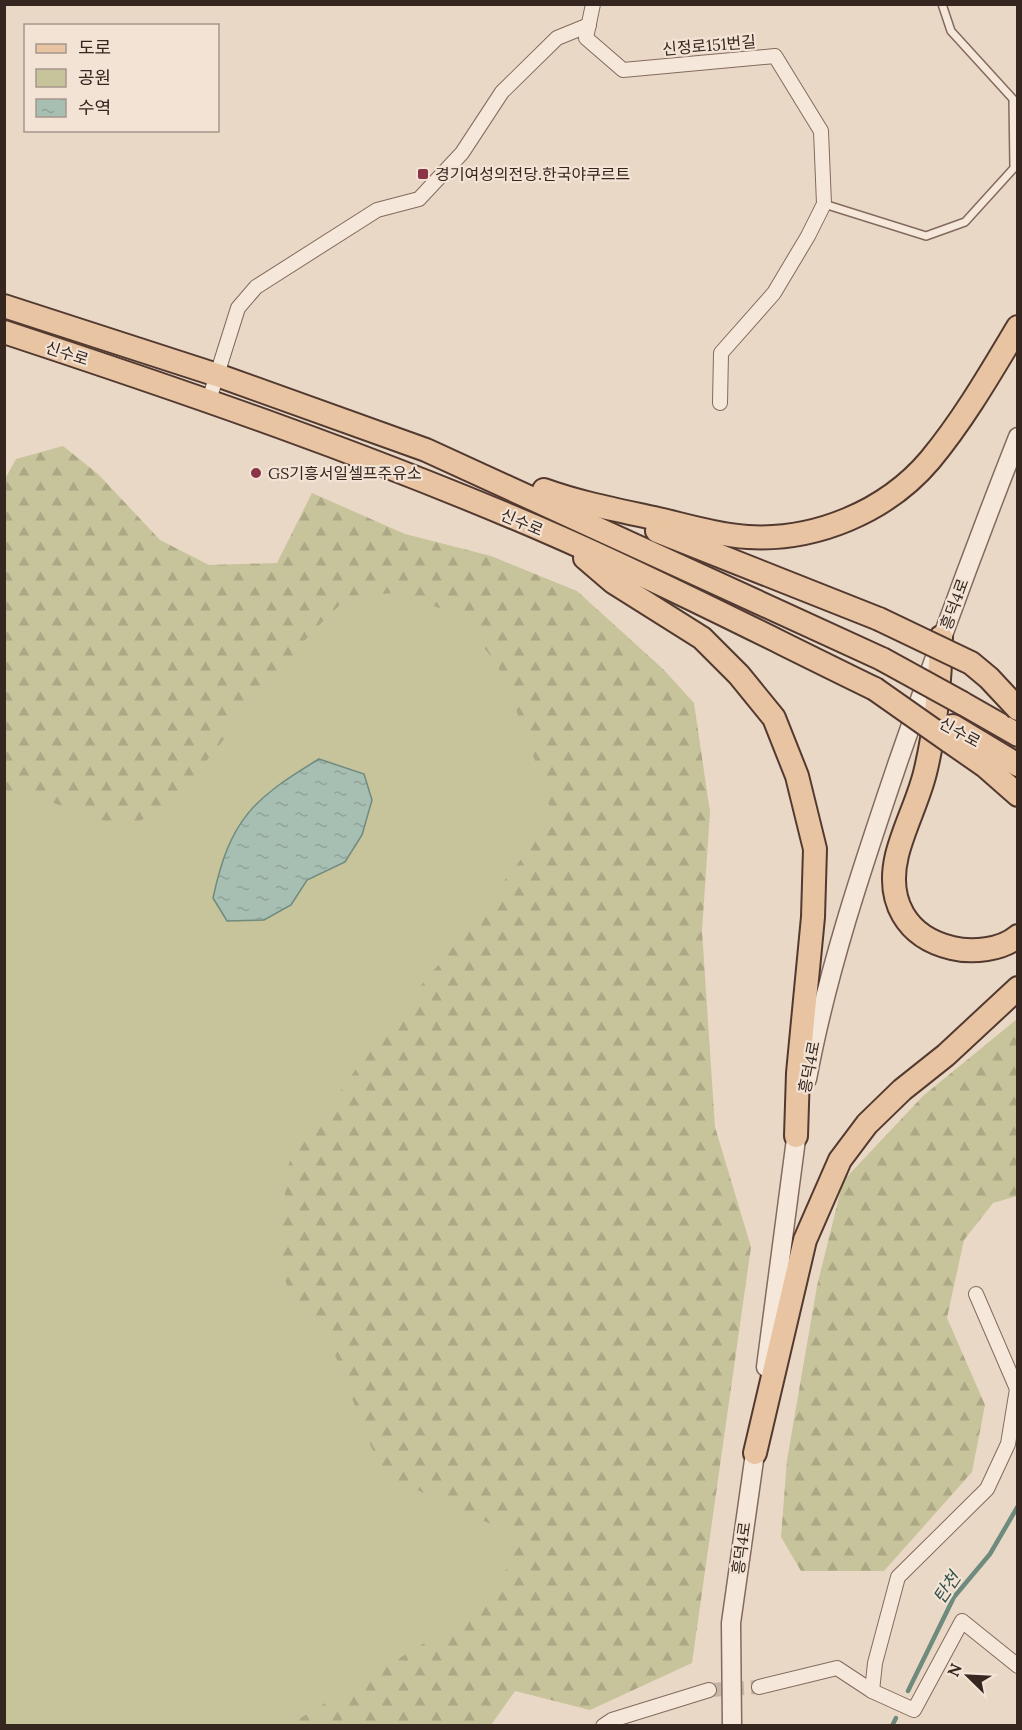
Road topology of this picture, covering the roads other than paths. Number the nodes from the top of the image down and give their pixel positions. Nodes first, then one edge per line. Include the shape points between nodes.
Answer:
1 (593, 4) edge
2 (942, 4) edge
3 (589, 25) junction
4 (1016, 169) edge
5 (824, 204) junction
6 (4, 306) edge
7 (1017, 327) edge
8 (4, 332) edge
9 (217, 375) junction
10 (209, 400) junction
11 (720, 403) dead end
12 (1017, 437) edge
13 (426, 450) junction
14 (573, 500) junction
15 (561, 538) junction
16 (941, 638) junction
17 (1017, 709) edge
18 (951, 734) junction
19 (1017, 735) edge
20 (1017, 765) edge
21 (1017, 795) edge
22 (1017, 936) edge
23 (1017, 988) edge
24 (796, 1136) junction
25 (976, 1294) dead end
26 (755, 1454) junction
27 (1017, 1666) edge
28 (759, 1687) tunnel mouth
29 (709, 1690) tunnel mouth
30 (872, 1691) junction
31 (603, 1725) edge
32 (732, 1725) edge

1 - 3 street
2 - 4 lane via 951,31 1012,99
3 - 5 street, 신정로151번길 via 586,38 623,70 775,56 821,131
3 - 9 street via 557,38 502,92 462,153 419,199 377,210 256,287 237,308
4 - 5 lane via 965,222 926,236
5 - 11 street, 신정로151번길 via 774,293 721,353
6 - 9 main road, 신수로
7 - 14 main road via 983,385 929,460 890,495 837,525 811,532 749,537
8 - 10 main road, 신수로
9 - 10 street
9 - 13 main road, 신수로
10 - 15 main road, 신수로 via 409,474
12 - 16 street, 흥덕4로
13 - 14 main road
13 - 19 main road, 신수로, bridge via 882,659
14 - 17 main road, bridge via 739,561 879,619 971,663
15 - 18 main road, 신수로, bridge via 875,689
15 - 24 main road via 613,582 702,638 739,675 774,718 797,776 815,849
16 - 22 main road via 940,696 925,774 897,856 895,885 899,902 904,918 921,937 943,946 964,951 992,948
16 - 24 street, 흥덕4로 via 880,815 817,1025
18 - 20 main road, 신수로
18 - 21 main road
23 - 26 main road via 867,1124 840,1160 804,1240
24 - 26 street, 흥덕4로
25 - 30 street via 1017,1389 1008,1444 987,1489 898,1577 875,1663
26 - 32 street, 흥덕4로 via 731,1623
27 - 30 street via 962,1621 914,1710
28 - 30 street via 837,1668
29 - 31 street

